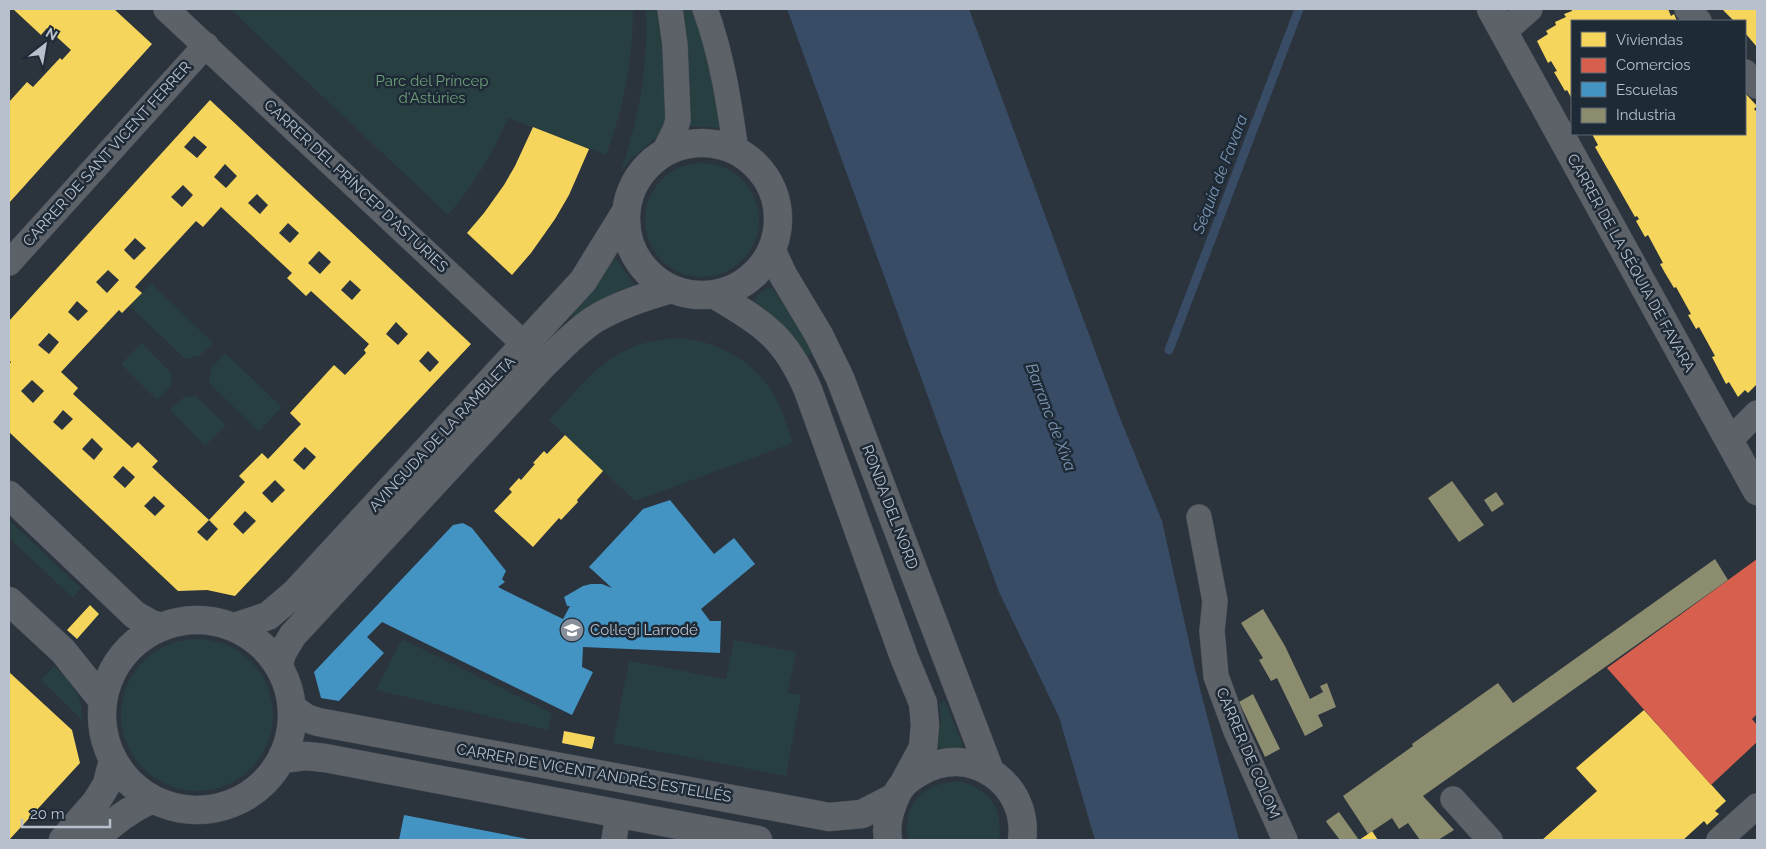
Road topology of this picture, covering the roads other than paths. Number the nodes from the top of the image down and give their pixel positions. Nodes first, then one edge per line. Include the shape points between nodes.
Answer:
1 (166, 9) edge
2 (670, 9) edge
3 (705, 9) edge
4 (1491, 9) edge
5 (1530, 9) edge
6 (1687, 9) edge
7 (1698, 20) edge
8 (1504, 32) junction
9 (206, 45) junction
10 (1746, 73) edge
11 (1757, 86) edge
12 (736, 151) junction
13 (664, 152) junction
14 (625, 214) junction
15 (772, 251) junction
16 (9, 263) edge
17 (671, 289) junction
18 (717, 296) junction
19 (525, 345) junction
20 (545, 363) junction
21 (1757, 413) edge
22 (1729, 441) junction
23 (1757, 491) edge
24 (9, 495) edge
25 (1199, 517) dead end
26 (9, 601) edge
27 (162, 627) junction
28 (234, 627) junction
29 (279, 664) junction
30 (103, 701) junction
31 (292, 708) junction
32 (282, 759) junction
33 (113, 760) junction
34 (990, 771) junction
35 (900, 789) junction
36 (152, 799) junction
37 (1453, 799) dead end
38 (1757, 806) edge
39 (616, 827) edge
40 (63, 840) edge
41 (96, 840) edge
42 (758, 840) edge
43 (888, 840) edge
44 (1022, 840) edge
45 (1285, 840) edge
46 (1490, 840) edge
47 (1720, 840) edge

1 - 9 street, CARRER DEL PRÍNCEP D'ASTÚRIES
2 - 13 street via 679,109 675,130
3 - 12 street via 716,41
4 - 8 street, CARRER DE LA SÉQUIA DE FAVARA
5 - 8 street
6 - 7 street
8 - 22 street, CARRER DE LA SÉQUIA DE FAVARA
9 - 16 street, CARRER DE SANT VICENT FERRER
9 - 19 street, CARRER DEL PRÍNCEP D'ASTÚRIES
10 - 11 street
12 - 13 street via 712,143 687,144
12 - 15 street via 755,164 769,183 777,205 778,228
13 - 14 street via 648,163 637,178 628,195
14 - 17 street via 627,237 636,258 651,277
14 - 19 street, AVINGUDA DE LA RAMBLETA via 583,281
15 - 18 street via 760,270 743,284
15 - 34 street, RONDA DEL NORD via 840,378
17 - 18 street via 687,294
17 - 20 street, AVINGUDA DE LA RAMBLETA via 618,307 595,319
18 - 35 street via 765,326 781,342 808,390 923,703 923,748
19 - 20 street, CARRER DEL PRÍNCEP D'ASTÚRIES
19 - 28 street, AVINGUDA DE LA RAMBLETA via 296,593 268,616
20 - 29 street, AVINGUDA DE LA RAMBLETA via 298,629 282,653
21 - 22 street
22 - 23 street, CARRER DE LA SÉQUIA DE FAVARA
24 - 27 street via 135,615
25 - 45 street, CARRER DE COLOM via 1215,601 1212,631 1216,676 1236,731
26 - 30 street via 63,651
27 - 28 street via 178,621 207,620
27 - 30 street via 130,647 114,668
28 - 29 street via 260,642
29 - 31 street via 290,690
30 - 33 street via 104,735
31 - 32 street via 287,750
31 - 35 street, CARRER DE VICENT ANDRÉS ESTELLÉS via 318,722 829,817 862,814
32 - 36 street via 263,785 245,799 225,807 203,811 181,809
32 - 39 street via 325,758
33 - 36 street via 121,774
33 - 40 street via 107,784 96,802
34 - 35 street, CARRER DE VICENT ANDRÉS ESTELLÉS via 971,763 949,762 928,767
34 - 44 street via 1008,786 1020,806 1024,829
35 - 43 street via 889,814
36 - 41 street via 122,815
37 - 46 street
38 - 47 street
39 - 42 street

